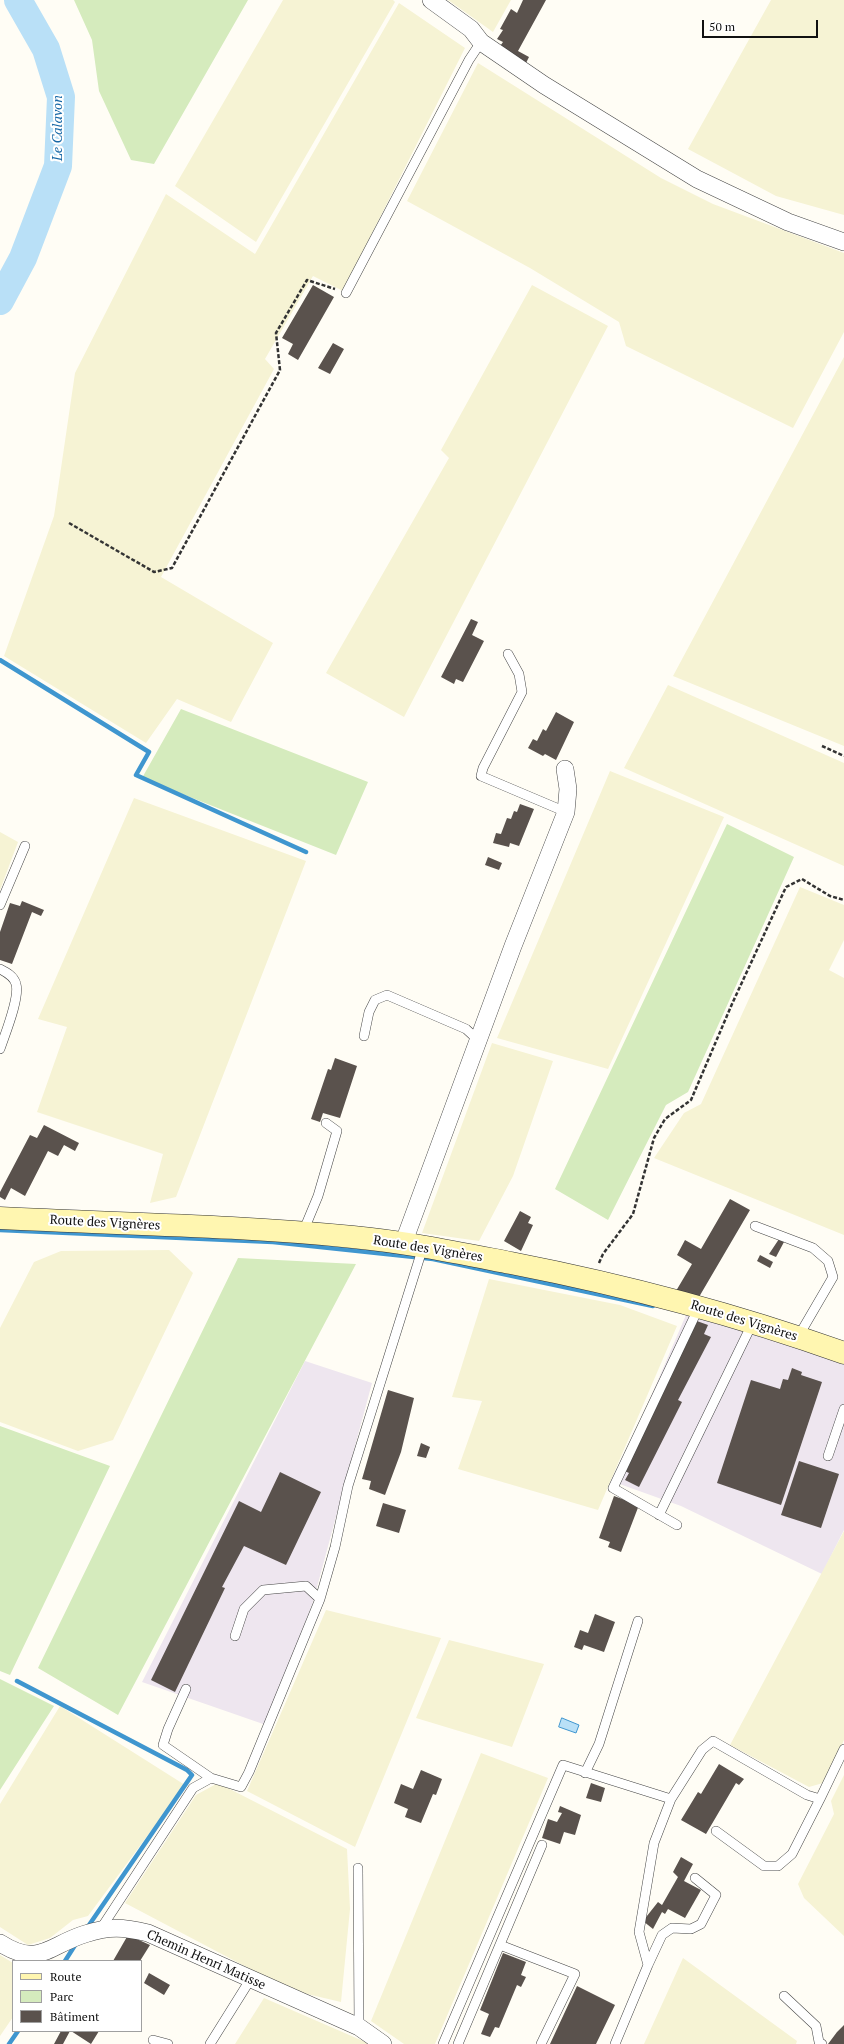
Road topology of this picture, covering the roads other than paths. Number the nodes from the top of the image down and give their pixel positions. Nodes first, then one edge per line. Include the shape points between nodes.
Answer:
1 (432, 0) edge
2 (481, 42) junction
3 (844, 242) edge
4 (346, 293) road end
5 (508, 654) dead end
6 (565, 768) dead end
7 (566, 812) junction
8 (25, 846) dead end
9 (0, 905) edge
10 (0, 969) edge
11 (364, 1036) dead end
12 (478, 1040) junction
13 (0, 1049) edge
14 (326, 1123) dead end
15 (0, 1218) edge
16 (755, 1226) dead end
17 (303, 1233) junction
18 (413, 1246) junction
19 (699, 1307) junction
20 (753, 1322) junction
21 (798, 1337) junction
22 (844, 1353) edge
23 (844, 1409) edge
24 (828, 1456) dead end
25 (659, 1515) junction
26 (677, 1525) dead end
27 (320, 1599) junction
28 (638, 1622) dead end
29 (235, 1636) dead end
30 (186, 1689) dead end
31 (844, 1750) edge
32 (586, 1773) junction
33 (211, 1778) junction
34 (671, 1799) junction
35 (820, 1799) junction
36 (716, 1831) dead end
37 (542, 1845) dead end
38 (358, 1868) dead end
39 (695, 1878) dead end
40 (100, 1930) junction
41 (0, 1943) edge
42 (500, 1945) junction
43 (648, 1965) junction
44 (250, 1980) junction
45 (784, 1996) dead end
46 (359, 2027) junction
47 (153, 2040) dead end
48 (168, 2044) edge
49 (210, 2044) edge
50 (383, 2044) edge
51 (443, 2044) edge
52 (458, 2044) edge
53 (540, 2044) edge
54 (615, 2044) edge
55 (822, 2044) edge

1 - 2 street via 471,29
2 - 3 street via 544,85 697,179 788,222
2 - 4 lane via 469,60
5 - 7 lane via 519,674 522,692 481,776
6 - 7 street via 568,789
7 - 12 street
8 - 9 lane
10 - 13 lane via 9,974 16,983 16,995
11 - 12 lane via 369,1012 375,1000 387,995 466,1029
12 - 18 street
14 - 17 lane via 337,1131 318,1196
15 - 17 street, Route des Vignères
16 - 21 lane via 813,1248 828,1261 833,1277
17 - 18 street, Route des Vignères via 356,1237
18 - 19 street, Route des Vignères via 593,1279
18 - 27 lane
19 - 20 street, Route des Vignères
19 - 25 lane via 613,1488
20 - 21 street, Route des Vignères
20 - 25 lane
21 - 22 street, Route des Vignères
23 - 24 lane
25 - 26 lane
27 - 29 lane via 306,1586 263,1590 244,1609
27 - 33 lane via 241,1787
28 - 32 lane via 599,1744
30 - 33 lane via 163,1745
31 - 35 lane
32 - 34 lane
32 - 51 lane via 563,1765
33 - 40 lane via 193,1788
34 - 35 lane via 702,1750 713,1742 808,1796
34 - 43 lane via 654,1843 639,1932
35 - 36 lane via 792,1854 778,1866 764,1866
37 - 42 lane
38 - 46 lane
39 - 43 lane via 716,1896 701,1924 691,1929 672,1928 662,1936
40 - 41 street, Chemin Henri Matisse via 68,1940 39,1955 23,1954
40 - 44 street, Chemin Henri Matisse via 123,1927 148,1933
42 - 52 lane
42 - 53 lane via 575,1974
43 - 54 lane
44 - 46 street, Chemin Henri Matisse
44 - 49 lane
45 - 55 lane via 816,2026 819,2042
46 - 50 street, Chemin Henri Matisse
47 - 48 lane

